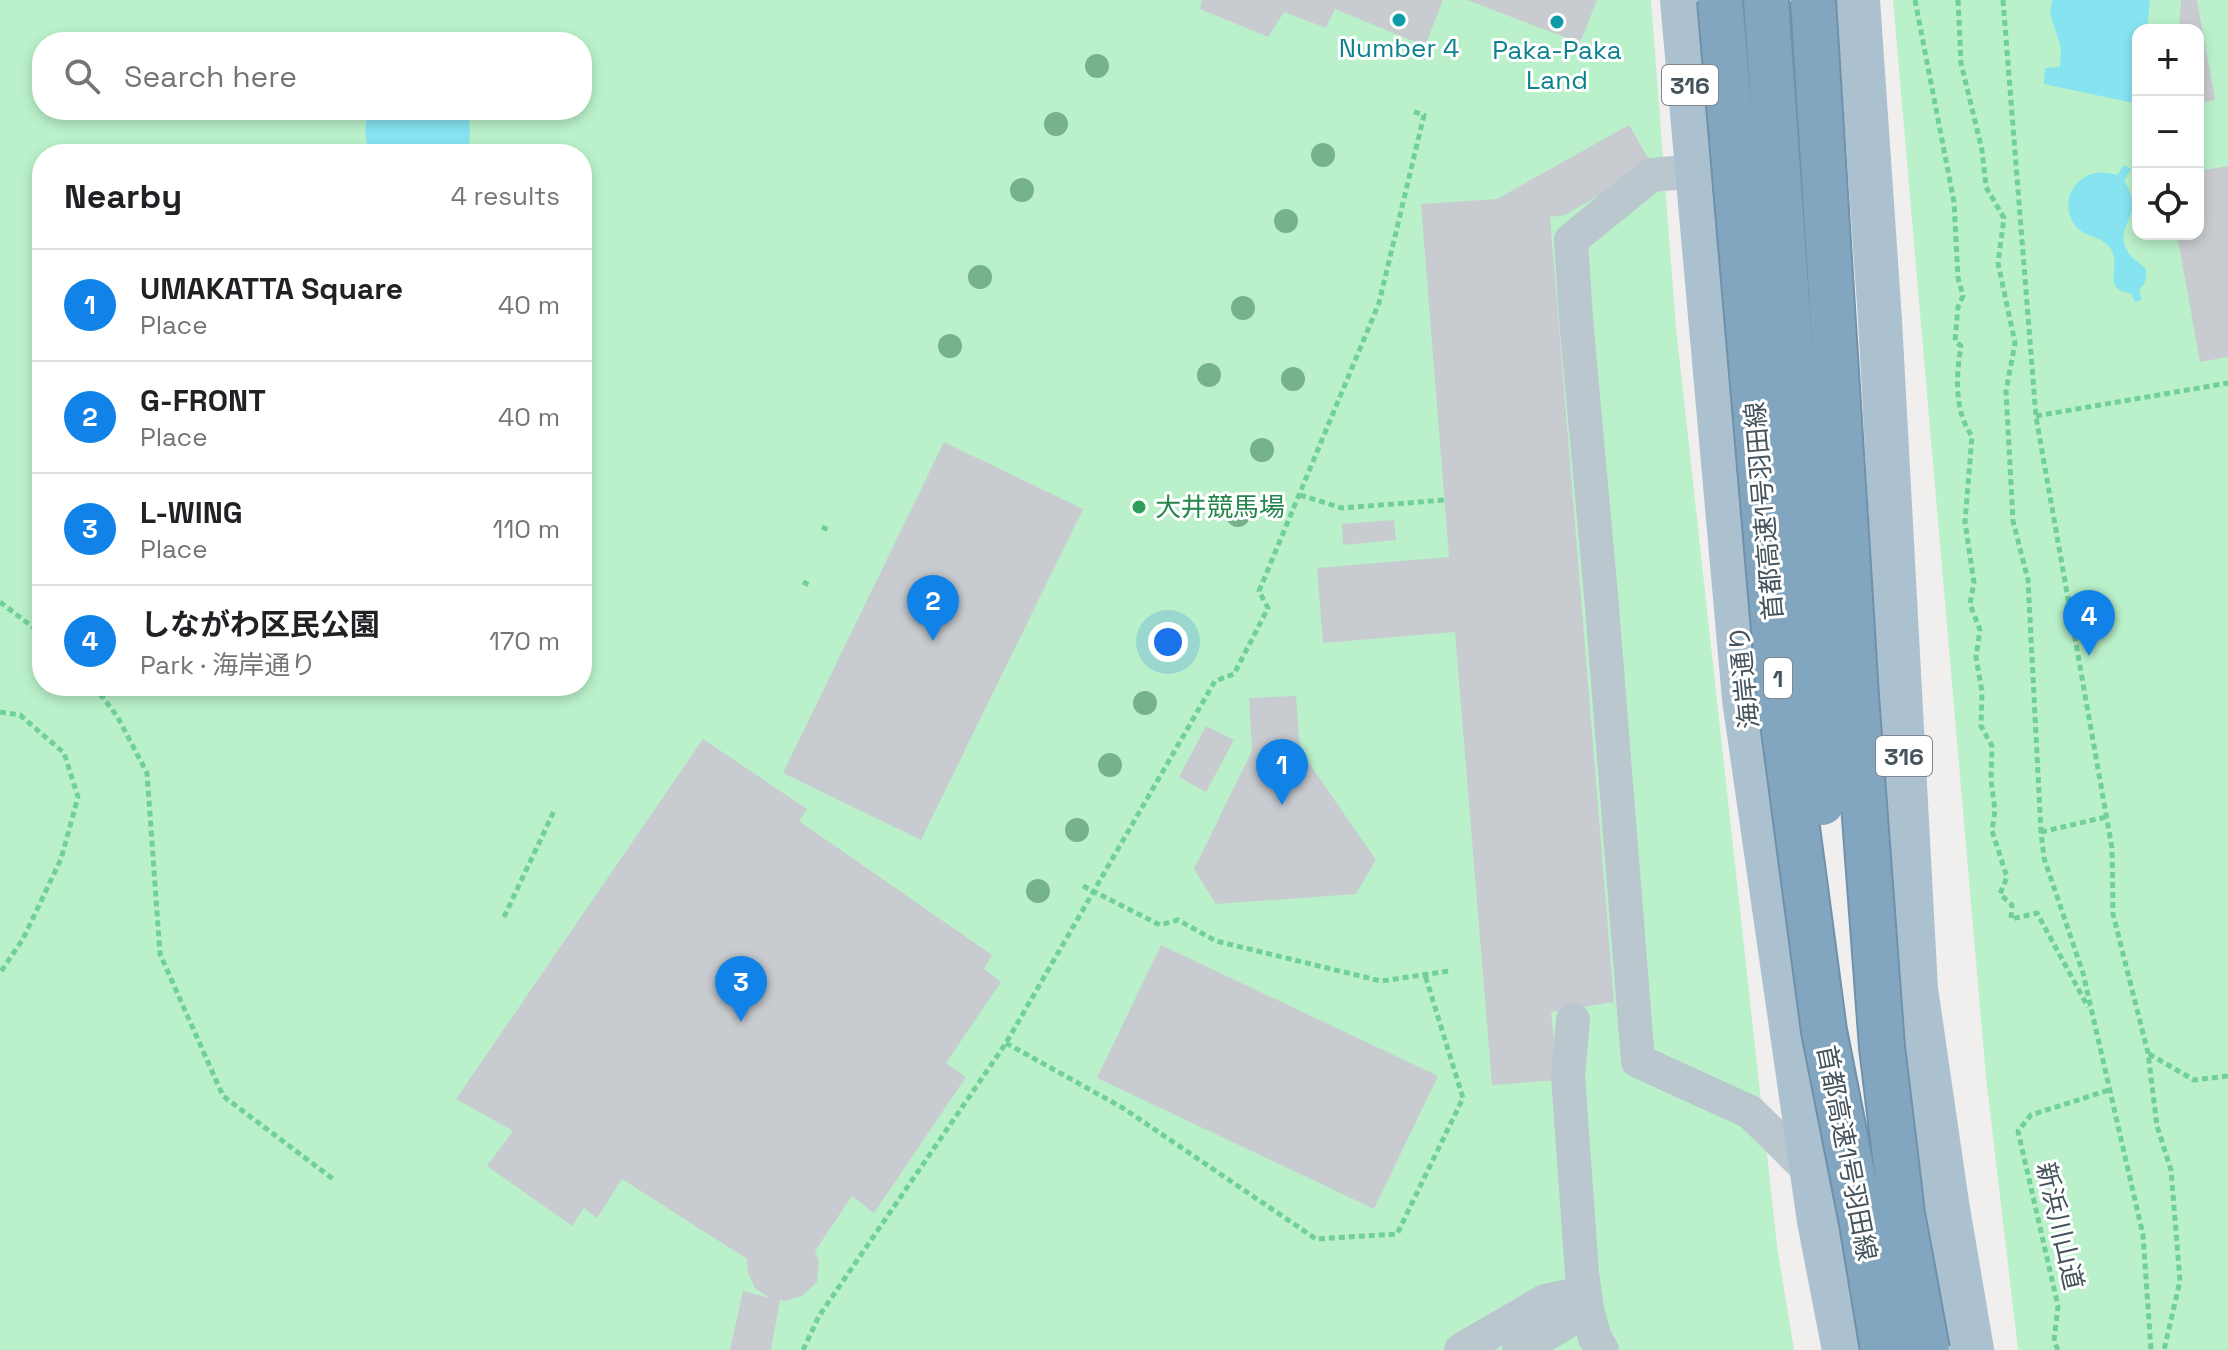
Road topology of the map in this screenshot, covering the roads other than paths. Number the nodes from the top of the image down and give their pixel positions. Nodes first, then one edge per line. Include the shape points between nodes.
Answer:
1 (1682, 0) edge
2 (1720, 0) edge
3 (1766, 0) edge
4 (1813, 0) edge
5 (1858, 0) edge
6 (1868, 158) junction
7 (1698, 171) junction
8 (1573, 1020) dead end
9 (1812, 1173) junction
10 (1862, 1223) junction
11 (1587, 1310) junction
12 (1461, 1350) edge
13 (1519, 1350) edge
14 (1602, 1350) edge
15 (1844, 1350) edge
16 (1883, 1350) edge
17 (1927, 1350) edge
18 (1972, 1350) edge

1 - 7 main road, 海岸通り / 316
2 - 10 highway, 首都高速1号羽田線 / 1, bridge via 1780,700 1824,1031
3 - 10 highway, bridge via 1814,703
4 - 17 highway, 首都高速1号羽田線, bridge via 1882,1047 1902,1213
5 - 6 main road, 316
6 - 7 lane
6 - 18 main road, 316 via 1916,989
7 - 9 main road, 海岸通り / 316 via 1744,699
7 - 9 lane via 1651,175 1571,240 1638,1061 1750,1112
8 - 11 lane via 1568,1076
9 - 15 main road, 海岸通り / 316
10 - 16 highway, 首都高速1号羽田線 / 1, bridge
11 - 12 lane via 1568,1296 1545,1301
11 - 13 lane
11 - 14 lane

